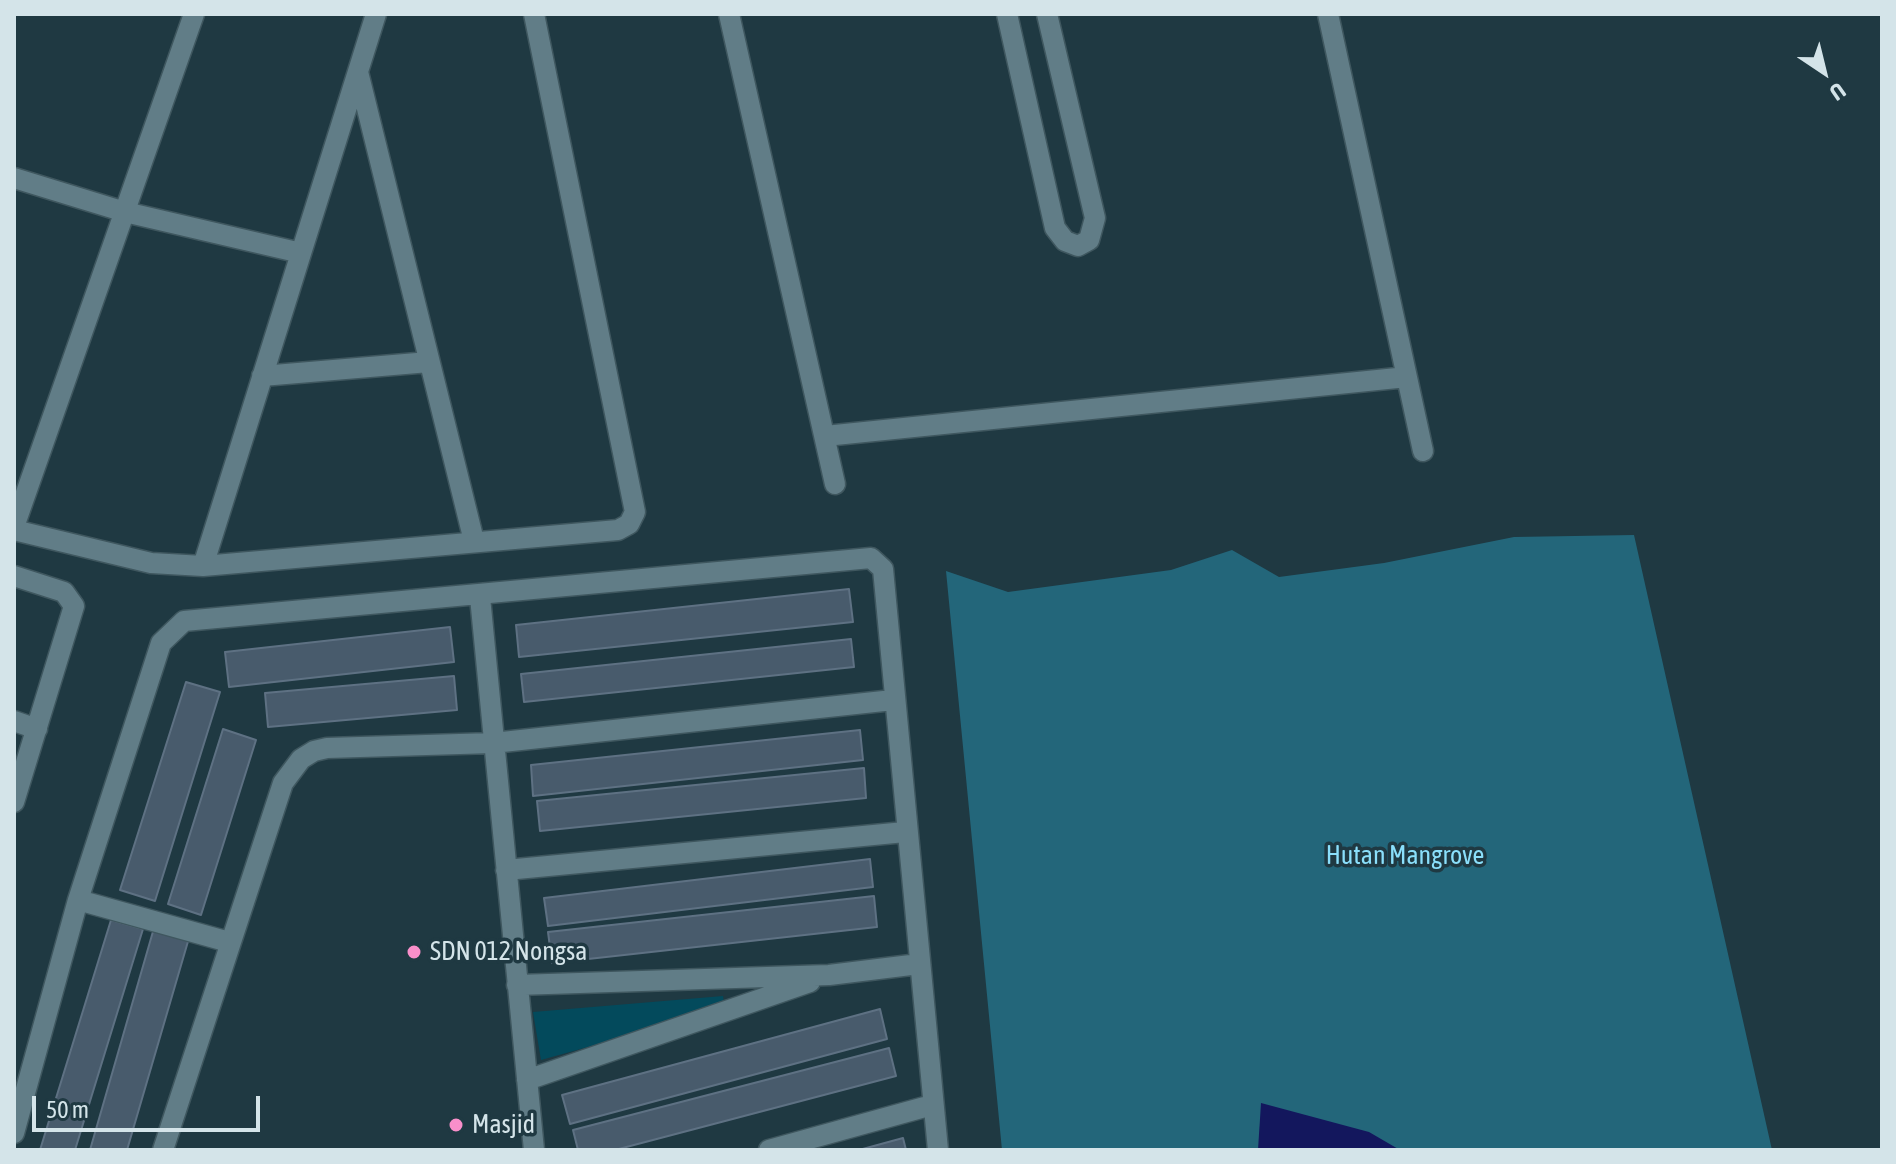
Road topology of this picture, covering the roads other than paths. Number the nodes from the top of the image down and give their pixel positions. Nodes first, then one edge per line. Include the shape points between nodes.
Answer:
1 (194, 14) edge
2 (376, 14) edge
3 (534, 14) edge
4 (729, 14) edge
5 (1007, 14) edge
6 (1047, 14) edge
7 (1328, 14) edge
8 (358, 72) junction
9 (14, 178) edge
10 (125, 212) junction
11 (301, 253) junction
12 (429, 362) junction
13 (262, 376) junction
14 (1407, 377) junction
15 (825, 436) junction
16 (1423, 451) dead end
17 (835, 484) dead end
18 (14, 528) edge
19 (474, 541) junction
20 (203, 566) junction
21 (14, 576) edge
22 (480, 597) junction
23 (893, 700) junction
24 (14, 721) edge
25 (37, 729) junction
26 (493, 743) junction
27 (14, 802) edge
28 (905, 832) junction
29 (506, 870) junction
30 (78, 900) junction
31 (229, 942) junction
32 (919, 964) junction
33 (829, 975) junction
34 (517, 985) junction
35 (527, 1080) junction
36 (932, 1105) junction
37 (14, 1133) edge
38 (163, 1150) edge
39 (534, 1150) edge
40 (769, 1150) edge
41 (938, 1150) edge

1 - 10 street
2 - 8 street
3 - 19 street via 635,512 618,530
4 - 15 street
5 - 6 street via 1055,228 1065,241 1078,246 1089,240 1095,218
7 - 14 street
8 - 11 street
8 - 12 street
9 - 10 street
10 - 11 street
10 - 18 street
11 - 13 street
12 - 13 street
12 - 19 street
13 - 20 street
14 - 15 street
14 - 16 street
15 - 17 street
18 - 20 street via 151,563
19 - 20 street
21 - 25 street via 64,592 74,606
22 - 23 street via 875,559 883,569
22 - 26 street
22 - 30 street via 184,621 175,626 161,643
23 - 26 street
23 - 28 street
24 - 25 street
25 - 27 street
26 - 29 street
26 - 31 street via 327,748 301,759 283,783
28 - 29 street
28 - 32 street
29 - 34 street
30 - 31 street
30 - 37 street
31 - 38 street
32 - 33 street
32 - 36 street
33 - 34 street
33 - 35 street
34 - 35 street
35 - 39 street
36 - 40 street
36 - 41 street

